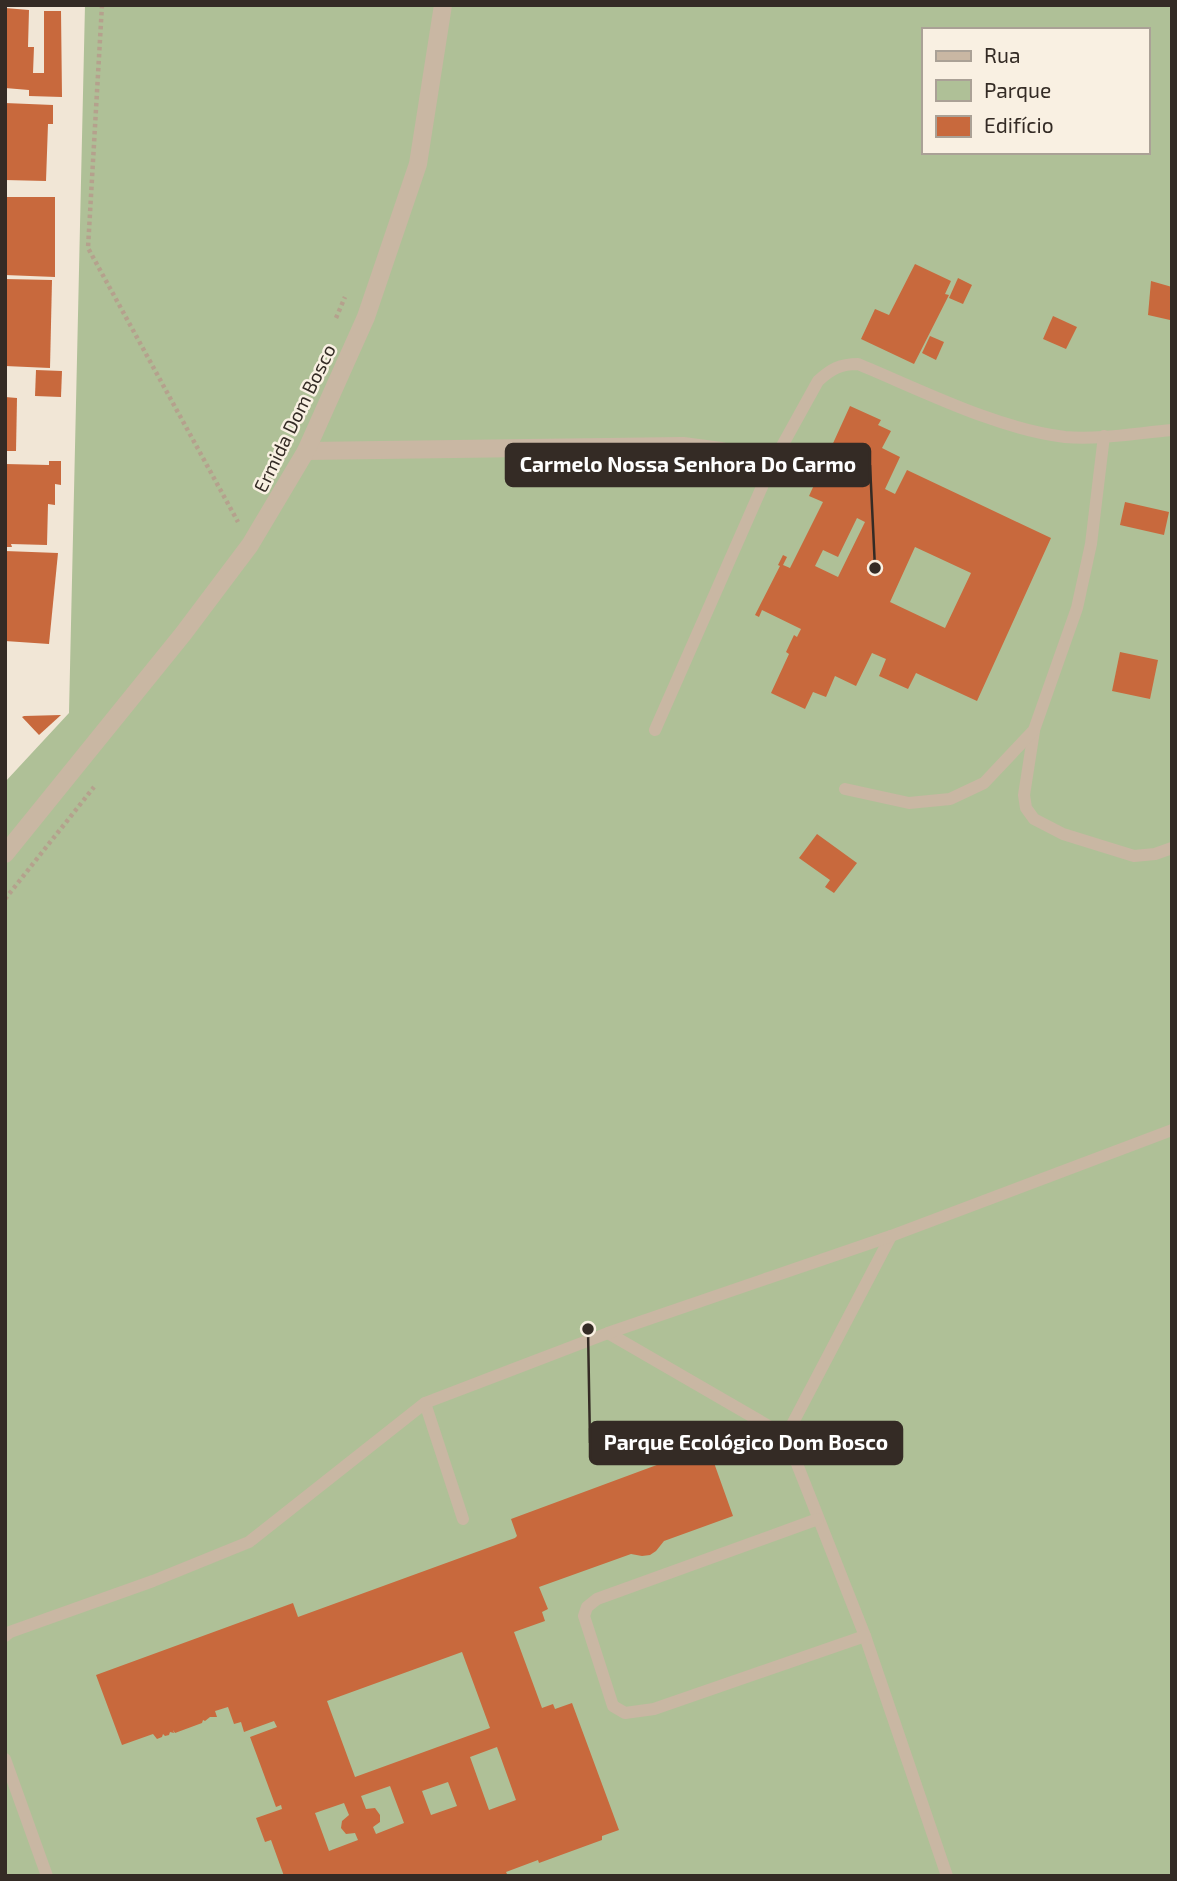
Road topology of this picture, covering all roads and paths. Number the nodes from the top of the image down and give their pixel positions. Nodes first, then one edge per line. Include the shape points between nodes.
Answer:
1 (102, 5) edge
2 (443, 5) edge
3 (346, 294) dead end
4 (336, 319) dead end
5 (1172, 430) edge
6 (1104, 436) junction
7 (306, 451) junction
8 (772, 464) junction
9 (240, 522) dead end
10 (233, 533) dead end
11 (250, 545) junction
12 (655, 730) dead end
13 (1034, 730) junction
14 (845, 789) dead end
15 (1172, 848) edge
16 (5, 854) edge
17 (1172, 1130) edge
18 (891, 1236) junction
19 (608, 1333) junction
20 (425, 1403) junction
21 (786, 1436) junction
22 (463, 1519) dead end
23 (818, 1519) junction
24 (5, 1636) edge
25 (864, 1636) junction
26 (5, 1759) edge
27 (47, 1876) edge
28 (947, 1876) edge

1 - 11 path via 88,248
2 - 7 street, Ermida Dom Bosco via 418,164 366,317
3 - 4 path
5 - 6 lane
6 - 8 lane via 1068,437 1010,425 858,364 842,364 818,381
6 - 13 lane via 1091,544 1077,608
7 - 8 street via 683,446
7 - 11 street, Ermida Dom Bosco
8 - 12 lane
9 - 10 path
11 - 16 street, Ermida Dom Bosco
13 - 14 lane via 984,783 950,799 909,803
13 - 15 lane via 1024,795 1034,819 1063,834 1134,856
17 - 18 lane
18 - 19 lane
18 - 21 lane
19 - 20 lane
19 - 21 lane
20 - 22 lane
20 - 24 lane via 249,1542
21 - 23 lane
23 - 25 lane
23 - 25 lane via 597,1598 587,1607 584,1616 613,1706 625,1713 654,1709
25 - 28 lane
26 - 27 lane

